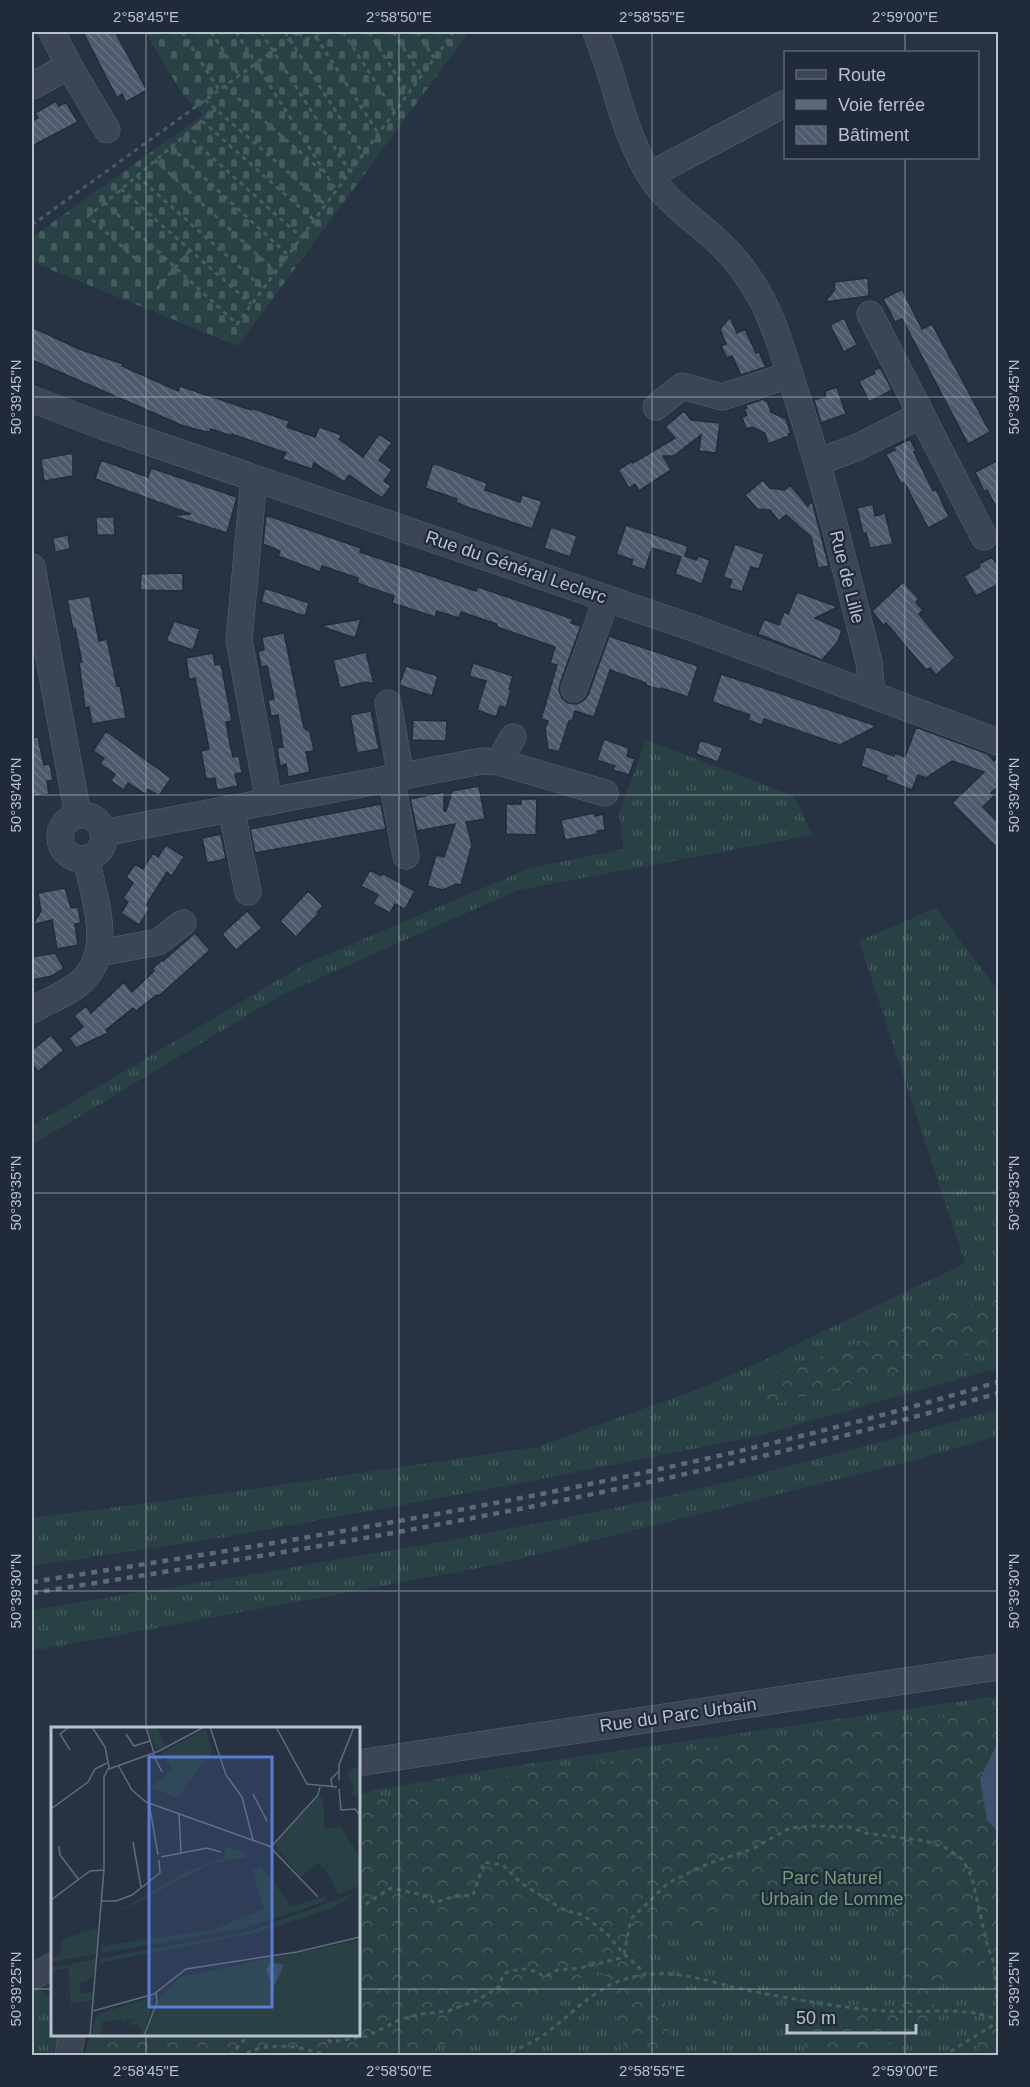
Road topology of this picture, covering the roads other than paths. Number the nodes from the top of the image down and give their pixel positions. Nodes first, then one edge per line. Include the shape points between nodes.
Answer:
1 (52, 32) edge
2 (596, 32) edge
3 (69, 66) junction
4 (32, 86) edge
5 (784, 104) edge
6 (106, 130) dead end
7 (650, 175) junction
8 (870, 314) dead end
9 (789, 375) junction
10 (32, 399) edge
11 (656, 407) dead end
12 (921, 415) junction
13 (818, 462) junction
14 (254, 478) junction
15 (984, 537) dead end
16 (32, 567) edge
17 (606, 598) junction
18 (574, 689) dead end
19 (870, 692) junction
20 (388, 703) dead end
21 (513, 737) dead end
22 (999, 742) edge
23 (499, 762) junction
24 (396, 777) junction
25 (605, 793) dead end
26 (269, 802) junction
27 (231, 808) junction
28 (78, 815) junction
29 (103, 833) junction
30 (406, 856) dead end
31 (86, 858) junction
32 (248, 892) dead end
33 (183, 923) dead end
34 (99, 952) junction
35 (32, 1010) edge
36 (999, 1667) edge
37 (360, 1762) edge
38 (51, 1967) edge
39 (32, 1977) edge
40 (72, 2036) edge
41 (68, 2055) edge

1 - 3 street
2 - 7 street, Rue de Lille via 625,119
3 - 4 street
3 - 6 street
5 - 7 street
7 - 9 street, Rue de Lille via 669,199 747,274 763,302
8 - 12 street
9 - 11 street via 722,397 682,386
9 - 13 street, Rue de Lille
10 - 14 street, Rue du Général Leclerc
12 - 13 street
12 - 15 street
13 - 19 street, Rue de Lille via 869,662
14 - 17 street, Rue du Général Leclerc
14 - 26 street via 238,640
16 - 28 street
17 - 18 street
17 - 19 street, Rue du Général Leclerc
19 - 22 street, Rue du Général Leclerc
20 - 24 street
21 - 23 street
23 - 24 street via 482,761
23 - 25 street
24 - 26 street
24 - 30 street
26 - 27 street
27 - 29 street
27 - 32 street
28 - 29 street via 94,819
28 - 31 street via 63,825 61,844 74,857
29 - 31 street via 98,852
31 - 34 street via 100,928
33 - 34 street via 158,942
34 - 35 street via 95,966 75,987
36 - 37 street, Rue du Parc Urbain
38 - 39 street
40 - 41 street

